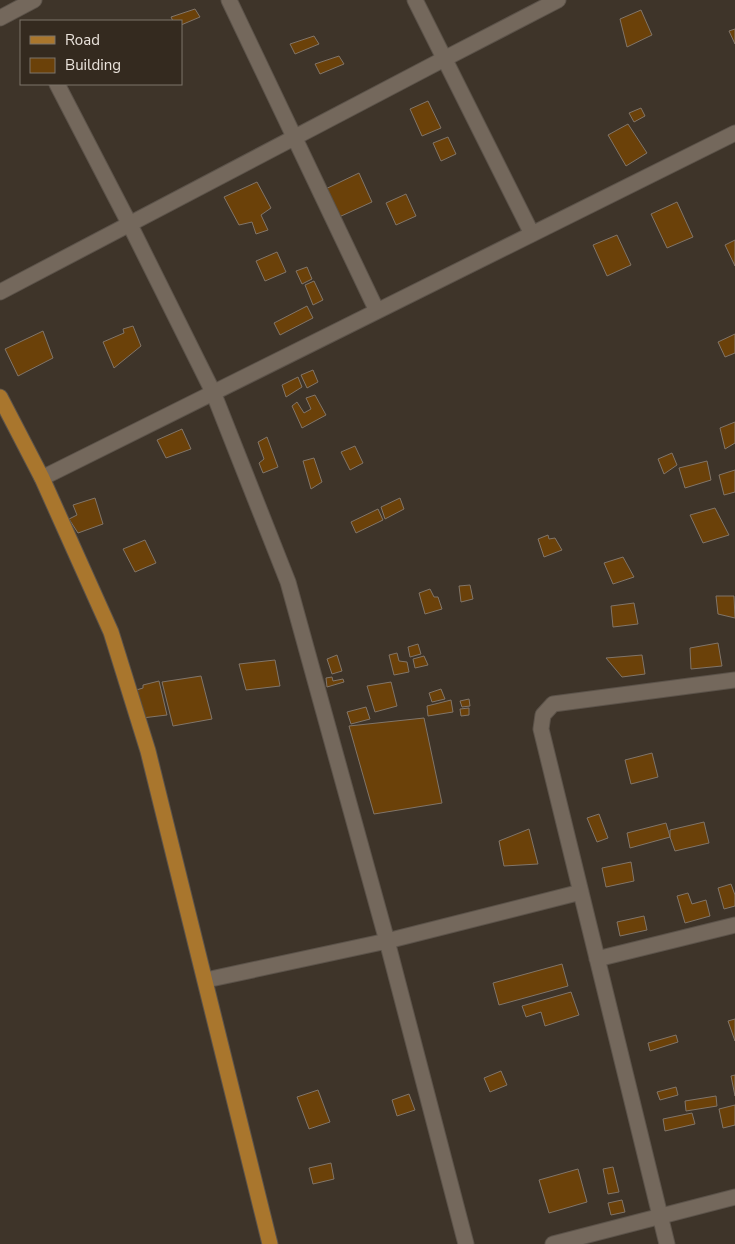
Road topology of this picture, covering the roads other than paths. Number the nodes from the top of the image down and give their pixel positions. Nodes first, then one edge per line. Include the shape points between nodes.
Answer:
1 (34, 0) edge
2 (229, 0) edge
3 (415, 0) edge
4 (558, 0) edge
5 (18, 10) edge
6 (0, 18) edge
7 (444, 58) junction
8 (58, 85) edge
9 (735, 133) edge
10 (294, 138) junction
11 (129, 223) junction
12 (532, 234) junction
13 (0, 292) edge
14 (377, 311) junction
15 (213, 392) junction
16 (0, 397) edge
17 (42, 478) junction
18 (735, 680) edge
19 (580, 892) junction
20 (735, 924) edge
21 (387, 941) junction
22 (597, 959) junction
23 (206, 980) junction
24 (735, 1197) edge
25 (660, 1217) junction
26 (270, 1244) edge
27 (466, 1244) edge
28 (553, 1244) edge
29 (666, 1244) edge

1 - 5 street
2 - 10 street
3 - 7 street
4 - 7 street
5 - 6 street
7 - 10 street
7 - 12 street
8 - 11 street
9 - 12 street
10 - 11 street
10 - 14 street
11 - 13 street
11 - 15 street
12 - 14 street
14 - 15 street
15 - 17 street
15 - 21 street via 288,582
16 - 17 main road
17 - 23 main road via 111,632 148,751
18 - 19 street via 553,704 543,715 541,730
19 - 21 street
19 - 22 street
20 - 22 street
21 - 23 street
21 - 27 street
22 - 25 street
23 - 26 main road
24 - 25 street
25 - 28 street
25 - 29 street

